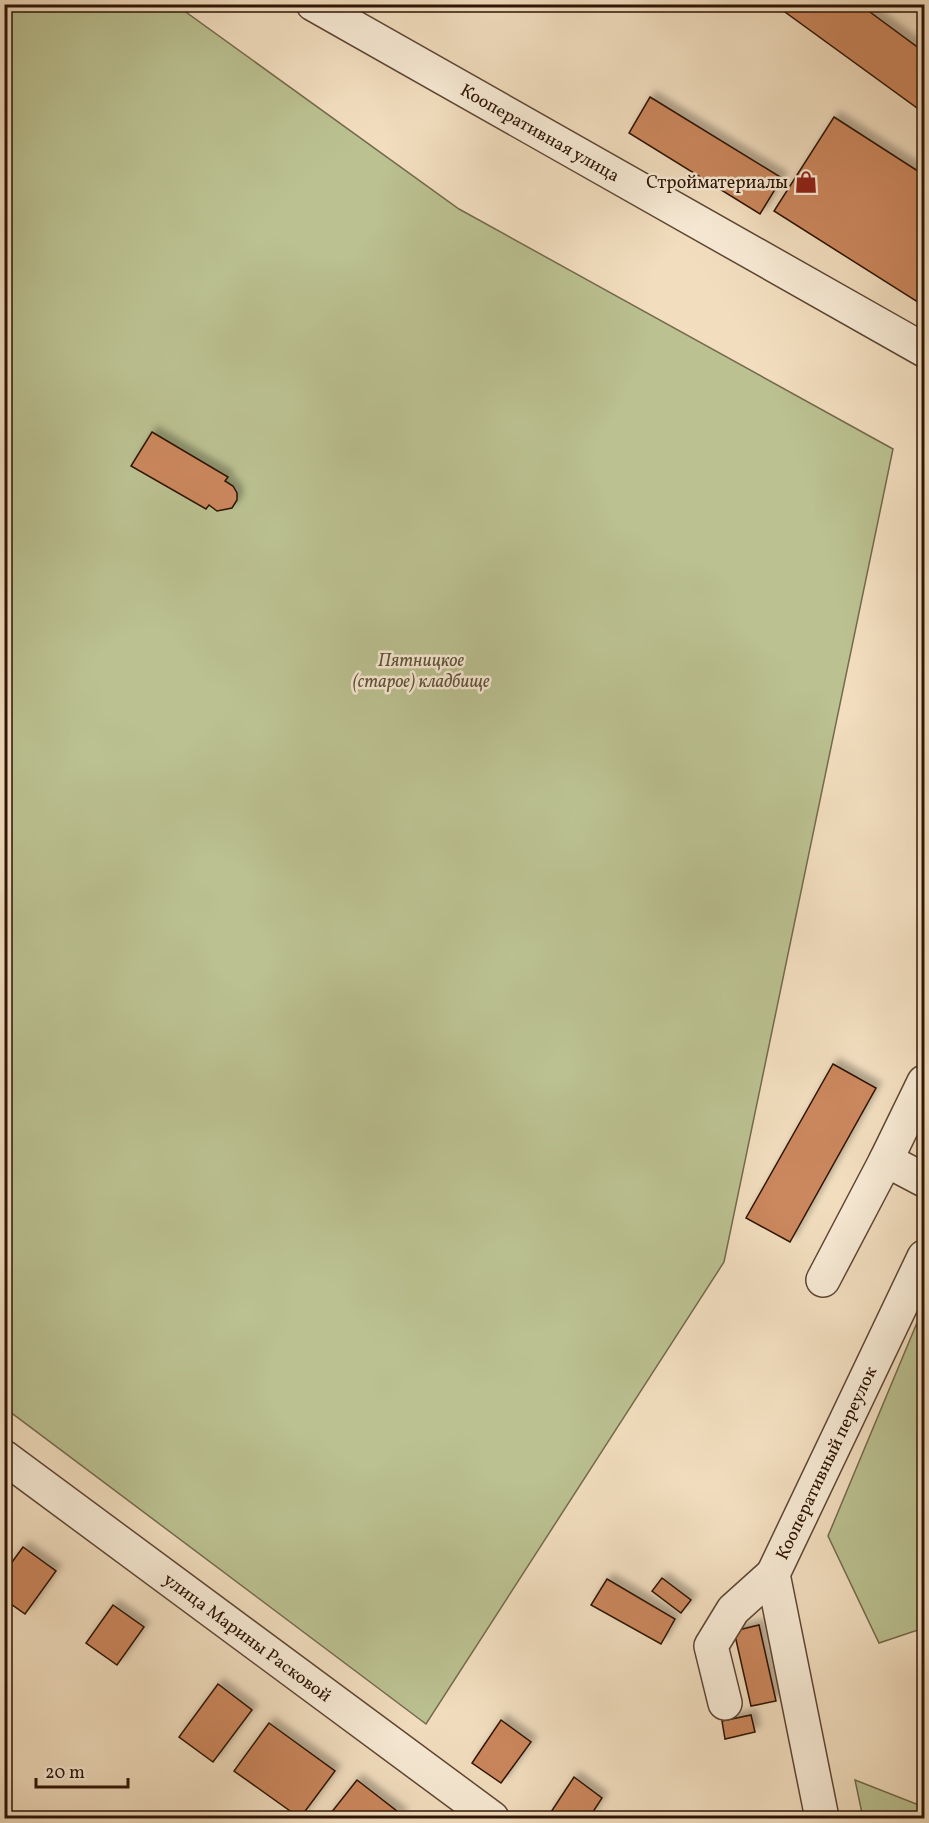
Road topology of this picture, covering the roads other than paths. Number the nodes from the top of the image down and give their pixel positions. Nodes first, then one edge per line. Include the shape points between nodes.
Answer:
1 (313, 4) edge
2 (924, 350) edge
3 (924, 1082) edge
4 (886, 1160) junction
5 (924, 1180) edge
6 (924, 1257) edge
7 (823, 1280) dead end
8 (8, 1468) edge
9 (773, 1574) junction
10 (725, 1703) dead end
11 (492, 1818) edge
12 (822, 1818) edge

1 - 2 street, Кооперативная улица
3 - 4 street
4 - 5 street
4 - 7 street
6 - 9 street, Кооперативный переулок
8 - 11 street, улица Марины Расковой
9 - 10 street via 733,1610 711,1646
9 - 12 street, Кооперативный переулок

